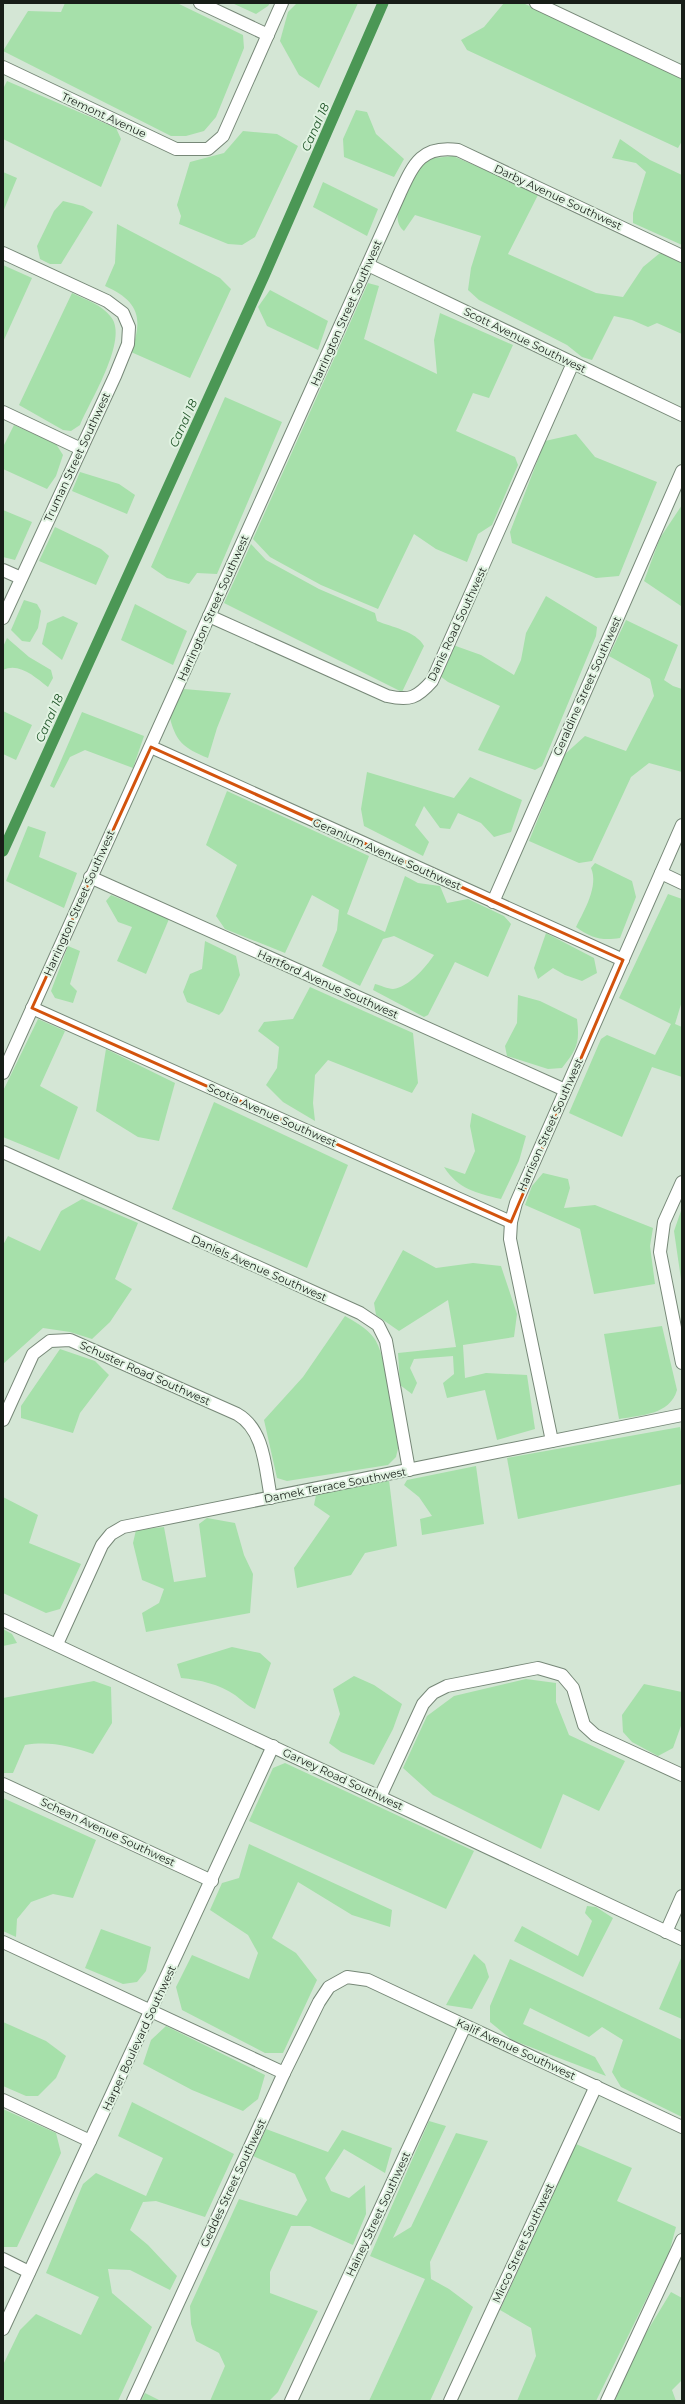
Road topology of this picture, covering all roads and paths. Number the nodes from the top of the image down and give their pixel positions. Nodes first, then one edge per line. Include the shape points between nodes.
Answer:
1 (200, 3) edge
2 (282, 3) edge
3 (536, 3) edge
4 (268, 35) junction
5 (3, 68) edge
6 (682, 72) edge
7 (432, 151) joint
8 (3, 253) edge
9 (682, 256) edge
10 (368, 264) junction
11 (573, 363) junction
12 (3, 412) edge
13 (682, 415) edge
14 (81, 449) junction
15 (682, 470) edge
16 (3, 570) edge
17 (21, 578) junction
18 (209, 616) junction
19 (3, 618) edge
20 (151, 747) junction
21 (682, 825) edge
22 (661, 874) junction
23 (90, 877) junction
24 (682, 883) edge
25 (493, 902) junction
26 (623, 960) junction
27 (32, 1008) junction
28 (3, 1073) edge
29 (566, 1090) junction
30 (3, 1152) edge
31 (682, 1182) edge
32 (511, 1222) junction
33 (682, 1363) edge
34 (682, 1415) edge
35 (3, 1420) edge
36 (552, 1440) junction
37 (409, 1470) junction
38 (271, 1498) junction
39 (3, 1620) edge
40 (56, 1644) junction
41 (273, 1746) junction
42 (682, 1775) edge
43 (3, 1784) edge
44 (380, 1798) junction
45 (212, 1881) junction
46 (682, 1896) edge
47 (666, 1932) junction
48 (682, 1939) edge
49 (3, 1942) edge
50 (347, 1977) joint
51 (152, 2010) junction
52 (465, 2026) junction
53 (284, 2073) junction
54 (596, 2086) junction
55 (3, 2100) edge
56 (682, 2127) edge
57 (90, 2141) junction
58 (682, 2240) edge
59 (3, 2259) edge
60 (29, 2272) junction
61 (3, 2328) edge
62 (133, 2401) edge
63 (291, 2401) edge
64 (450, 2401) edge
65 (607, 2401) edge

1 - 4 street
2 - 4 street
3 - 6 street
4 - 5 street, Tremont Avenue via 223,136 208,149 176,149
7 - 9 street, Darby Avenue Southwest via 443,148 458,150
7 - 10 street, Harrington Street Southwest via 422,156 411,170
8 - 14 street, Truman Street Southwest via 107,301 123,312 129,327 128,344
10 - 11 street, Scott Avenue Southwest
10 - 18 street, Harrington Street Southwest
11 - 13 street, Scott Avenue Southwest
11 - 18 street, Danis Road Southwest via 432,681 420,695 402,699 387,696
12 - 14 street
14 - 17 street, Truman Street Southwest
15 - 25 street, Geraldine Street Southwest
16 - 17 street
17 - 19 street, Truman Street Southwest
18 - 20 street, Harrington Street Southwest
20 - 23 street, Harrington Street Southwest
20 - 25 street, Geranium Avenue Southwest
21 - 22 street, Harrison Street Southwest
22 - 24 street
22 - 26 street, Harrison Street Southwest
23 - 27 street, Harrington Street Southwest
23 - 29 street, Hartford Avenue Southwest
25 - 26 street, Geranium Avenue Southwest
26 - 29 street, Harrison Street Southwest
27 - 28 street, Harrington Street Southwest
27 - 32 street, Scotia Avenue Southwest
29 - 32 street, Harrison Street Southwest via 516,1204
30 - 37 street, Daniels Avenue Southwest via 360,1313 378,1324 386,1341
31 - 33 street via 664,1222 660,1252
32 - 36 street, Harrison Street Southwest via 510,1239
34 - 36 street, Damek Terrace Southwest
35 - 38 street, Schuster Road Southwest via 33,1354 50,1341 70,1340 237,1414 251,1424 260,1443
36 - 37 street, Damek Terrace Southwest
37 - 38 street, Damek Terrace Southwest
38 - 40 street, Damek Terrace Southwest via 123,1528 111,1534 102,1545
39 - 40 street, Garvey Road Southwest
40 - 41 street, Garvey Road Southwest
41 - 44 street, Garvey Road Southwest
41 - 45 street, Harper Boulevard Southwest
42 - 44 street via 595,1735 584,1725 573,1688 562,1675 538,1668 447,1686 433,1693 423,1704
43 - 45 street, Schean Avenue Southwest
44 - 47 street, Garvey Road Southwest
45 - 51 street, Harper Boulevard Southwest
46 - 47 street
47 - 48 street, Garvey Road Southwest
49 - 51 street
50 - 52 street, Kalif Avenue Southwest via 368,1980
50 - 53 street, Geddes Street Southwest via 329,1987 319,2002
51 - 53 street
51 - 57 street, Harper Boulevard Southwest
52 - 54 street, Kalif Avenue Southwest
52 - 63 street, Hainey Street Southwest
53 - 62 street, Geddes Street Southwest
54 - 56 street, Kalif Avenue Southwest
54 - 64 street, Micco Street Southwest
55 - 57 street
57 - 60 street, Harper Boulevard Southwest
58 - 65 street
59 - 60 street
60 - 61 street, Harper Boulevard Southwest

